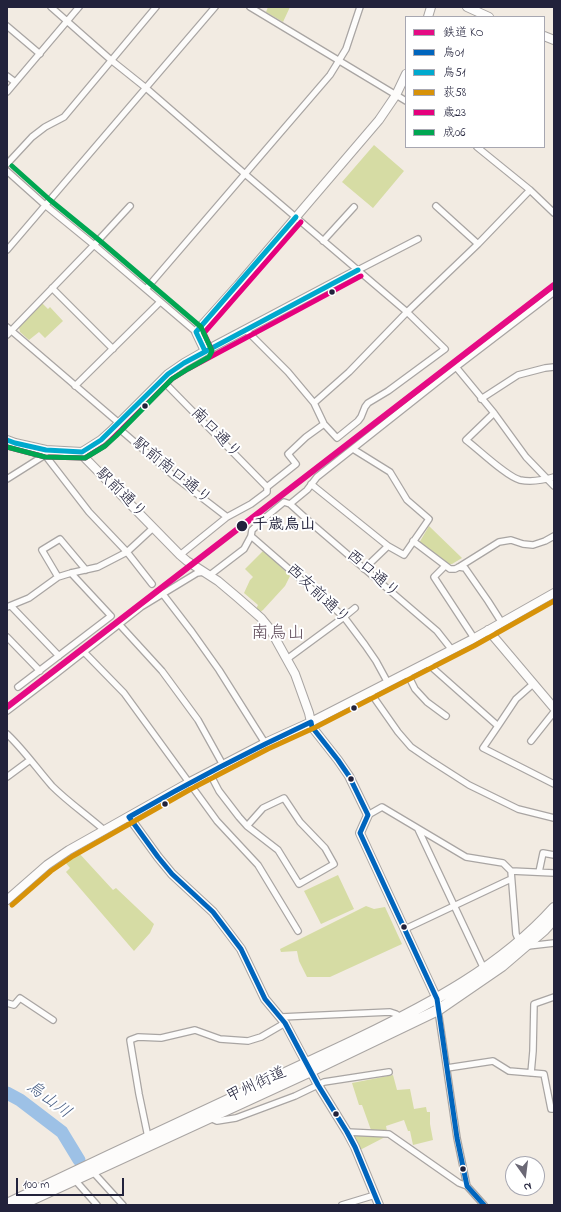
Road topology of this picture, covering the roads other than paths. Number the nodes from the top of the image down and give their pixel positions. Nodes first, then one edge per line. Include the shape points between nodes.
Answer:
1 (51, 7) edge
2 (80, 7) edge
3 (156, 7) edge
4 (215, 7) edge
5 (250, 7) edge
6 (360, 7) edge
7 (467, 7) edge
8 (488, 16) edge
9 (68, 21) junction
10 (7, 26) edge
11 (40, 54) junction
12 (111, 60) junction
13 (339, 61) junction
14 (7, 76) edge
15 (405, 76) edge
16 (15, 82) junction
17 (146, 88) junction
18 (8, 89) edge
19 (396, 95) junction
20 (405, 101) edge
21 (478, 148) edge
22 (7, 164) edge
23 (7, 171) edge
24 (245, 174) junction
25 (530, 190) junction
26 (45, 205) junction
27 (130, 206) dead end
28 (436, 206) dead end
29 (354, 207) dead end
30 (554, 213) edge
31 (296, 217) junction
32 (418, 239) dead end
33 (323, 241) junction
34 (478, 244) junction
35 (94, 245) junction
36 (7, 250) edge
37 (358, 270) junction
38 (52, 288) junction
39 (146, 290) junction
40 (554, 292) edge
41 (160, 302) junction
42 (407, 312) junction
43 (246, 330) junction
44 (8, 331) edge
45 (196, 332) junction
46 (113, 349) junction
47 (205, 351) junction
48 (456, 367) junction
49 (554, 367) edge
50 (162, 380) junction
51 (75, 386) junction
52 (481, 398) junction
53 (314, 403) junction
54 (494, 413) junction
55 (118, 424) junction
56 (324, 424) junction
57 (7, 440) edge
58 (353, 449) junction
59 (82, 452) junction
60 (45, 453) junction
61 (554, 477) edge
62 (7, 479) edge
63 (548, 479) junction
64 (311, 484) junction
65 (554, 486) edge
66 (267, 487) junction
67 (290, 504) junction
68 (228, 517) junction
69 (153, 528) junction
70 (251, 536) junction
71 (554, 536) edge
72 (413, 542) junction
73 (388, 546) junction
74 (127, 552) junction
75 (180, 555) junction
76 (446, 566) junction
77 (459, 567) junction
78 (364, 569) junction
79 (86, 570) junction
80 (71, 573) junction
81 (208, 574) junction
82 (58, 577) junction
83 (152, 584) dead end
84 (162, 593) junction
85 (554, 593) edge
86 (9, 607) edge
87 (355, 608) dead end
88 (344, 617) junction
89 (502, 623) junction
90 (120, 624) junction
91 (488, 630) junction
92 (7, 636) edge
93 (474, 638) junction
94 (452, 650) junction
95 (84, 652) junction
96 (59, 656) junction
97 (287, 659) junction
98 (427, 663) junction
99 (40, 670) junction
100 (407, 673) junction
101 (388, 683) junction
102 (533, 684) junction
103 (18, 687) dead end
104 (370, 692) junction
105 (554, 708) edge
106 (7, 711) edge
107 (554, 712) edge
108 (446, 716) dead end
109 (311, 722) junction
110 (498, 726) junction
111 (7, 734) edge
112 (531, 741) dead end
113 (265, 743) junction
114 (30, 760) junction
115 (224, 765) junction
116 (209, 772) junction
117 (7, 777) edge
118 (188, 783) junction
119 (554, 784) edge
120 (368, 814) junction
121 (129, 816) junction
122 (554, 818) edge
123 (247, 826) junction
124 (418, 828) junction
125 (104, 830) junction
126 (554, 855) edge
127 (511, 871) junction
128 (539, 872) junction
129 (554, 873) edge
130 (511, 879) junction
131 (7, 900) edge
132 (454, 906) junction
133 (554, 908) edge
134 (554, 919) edge
135 (405, 929) junction
136 (298, 931) dead end
137 (554, 943) edge
138 (522, 944) junction
139 (484, 969) junction
140 (554, 997) edge
141 (7, 1003) edge
142 (437, 1004) junction
143 (401, 1018) junction
144 (53, 1020) dead end
145 (283, 1020) junction
146 (309, 1067) junction
147 (447, 1068) junction
148 (389, 1072) dead end
149 (531, 1073) junction
150 (318, 1084) junction
151 (554, 1109) edge
152 (210, 1117) junction
153 (347, 1132) junction
154 (148, 1137) junction
155 (93, 1172) junction
156 (75, 1180) junction
157 (467, 1186) junction
158 (375, 1195) junction
159 (7, 1204) edge
160 (20, 1205) edge
161 (97, 1205) edge
162 (123, 1205) edge
163 (342, 1205) edge
164 (379, 1205) edge
165 (484, 1205) edge

1 - 9 street
2 - 9 street
3 - 12 street
4 - 17 street
5 - 13 street
6 - 13 street via 346,49
7 - 8 street
9 - 11 street
9 - 12 street
10 - 11 street
11 - 16 street
12 - 17 street
12 - 22 street via 64,118 32,137
13 - 19 street
13 - 24 street via 330,75
14 - 16 street
15 - 19 street
16 - 18 street
17 - 24 street
17 - 26 street
19 - 20 street
19 - 31 street via 379,120
21 - 25 street
23 - 26 street
24 - 31 street
24 - 39 street
25 - 30 street
25 - 34 street
26 - 35 street
26 - 36 street
27 - 35 street
28 - 34 street
29 - 33 street
31 - 33 street
31 - 45 street
32 - 37 street
33 - 37 street
34 - 42 street
35 - 38 street
35 - 39 street
37 - 42 street
37 - 43 street
38 - 44 street
38 - 46 street
39 - 41 street
40 - 48 street
41 - 45 street
41 - 46 street
42 - 53 street via 349,372
42 - 56 street via 445,350 368,404 358,421 337,438
43 - 47 street
43 - 53 street via 288,372
44 - 51 street, 駅前南口通り
45 - 47 street
46 - 51 street
47 - 50 street via 176,368
48 - 52 street
48 - 58 street
49 - 52 street via 518,374
50 - 55 street
50 - 66 street, 南口通り
51 - 55 street, 駅前南口通り
52 - 54 street
53 - 56 street
54 - 63 street via 526,457
54 - 63 street via 466,440 518,480
55 - 59 street via 101,440
55 - 68 street, 駅前南口通り via 175,477
56 - 66 street via 288,454 296,464
57 - 60 street
58 - 64 street
58 - 72 street via 390,472 407,500 430,518
59 - 60 street
59 - 69 street, 駅前通り
60 - 62 street
60 - 74 street via 89,512
61 - 63 street
63 - 65 street
64 - 67 street
64 - 73 street
66 - 68 street via 267,492
67 - 70 street via 284,502 252,530
67 - 78 street, 西口通り
68 - 75 street
69 - 74 street
69 - 75 street, 駅前通り
70 - 81 street via 244,549
70 - 88 street, 西友前通り
71 - 77 street via 533,545 510,540 499,542
72 - 73 street via 404,555
72 - 76 street
73 - 78 street
74 - 79 street via 98,567
74 - 83 street
75 - 81 street, 駅前通り
76 - 77 street via 450,569
76 - 93 street via 434,577
77 - 89 street via 465,568
78 - 94 street, 西口通り via 437,632
79 - 80 street
79 - 82 street via 60,539 42,550
80 - 82 street
80 - 96 street via 111,616
81 - 84 street via 197,573
81 - 97 street via 261,618
82 - 86 street via 30,598
84 - 90 street
84 - 113 street via 214,663
85 - 89 street
86 - 96 street
87 - 88 street
88 - 97 street
88 - 101 street, 西友前通り via 376,661
89 - 91 street
90 - 95 street
90 - 115 street via 162,671 198,720
91 - 93 street
91 - 102 street
92 - 99 street
93 - 94 street
94 - 98 street
95 - 106 street
95 - 118 street via 124,693
96 - 99 street
97 - 109 street via 295,674
98 - 100 street
98 - 110 street
99 - 103 street
100 - 101 street
100 - 108 street via 415,689
101 - 104 street
102 - 105 street
102 - 110 street via 516,699
104 - 109 street
104 - 122 street via 411,747 469,786 518,809
107 - 112 street
109 - 113 street
109 - 120 street via 312,727 349,776
110 - 119 street via 483,748
111 - 114 street
113 - 115 street
114 - 117 street
114 - 125 street via 65,798
115 - 116 street
116 - 118 street
116 - 123 street via 219,790
118 - 121 street
118 - 136 street via 217,821 258,864
120 - 124 street via 382,807
120 - 135 street via 360,833
121 - 125 street
121 - 145 street via 172,874 213,912 241,948 265,999
123 - 123 street via 263,808 284,798 300,822 325,848 334,864 299,884 278,850
124 - 127 street via 466,856 503,863
124 - 132 street
125 - 131 street via 51,862
126 - 128 street via 543,852
127 - 128 street
127 - 130 street
128 - 129 street
130 - 132 street
130 - 138 street via 516,934
132 - 135 street
132 - 139 street
133 - 138 highway, 甲州街道
134 - 138 highway, 甲州街道 via 544,930
135 - 142 street
137 - 138 street
138 - 139 highway, 甲州街道
138 - 142 highway, 甲州街道 via 502,966
139 - 142 highway, 甲州街道
140 - 149 street via 534,1004
141 - 144 street via 14,1005 20,998
142 - 143 highway, 甲州街道
142 - 146 highway, 甲州街道
142 - 147 street
143 - 145 street via 390,1012
143 - 146 highway, 甲州街道
145 - 146 street
145 - 154 street via 261,1037 248,1041 220,1039 195,1030 161,1038 138,1037 130,1040
146 - 150 street
146 - 152 highway, 甲州街道
146 - 154 highway, 甲州街道
147 - 149 street via 493,1061 509,1071
147 - 157 street
148 - 150 street
149 - 151 street via 544,1074 551,1109
150 - 152 street via 295,1096 236,1118 217,1121
150 - 153 street
152 - 155 highway, 甲州街道
153 - 157 street via 389,1134
153 - 158 street
154 - 159 highway, 甲州街道
155 - 156 highway, 甲州街道
155 - 162 street
156 - 160 highway, 甲州街道
156 - 161 street
157 - 165 street
158 - 163 street
158 - 164 street

